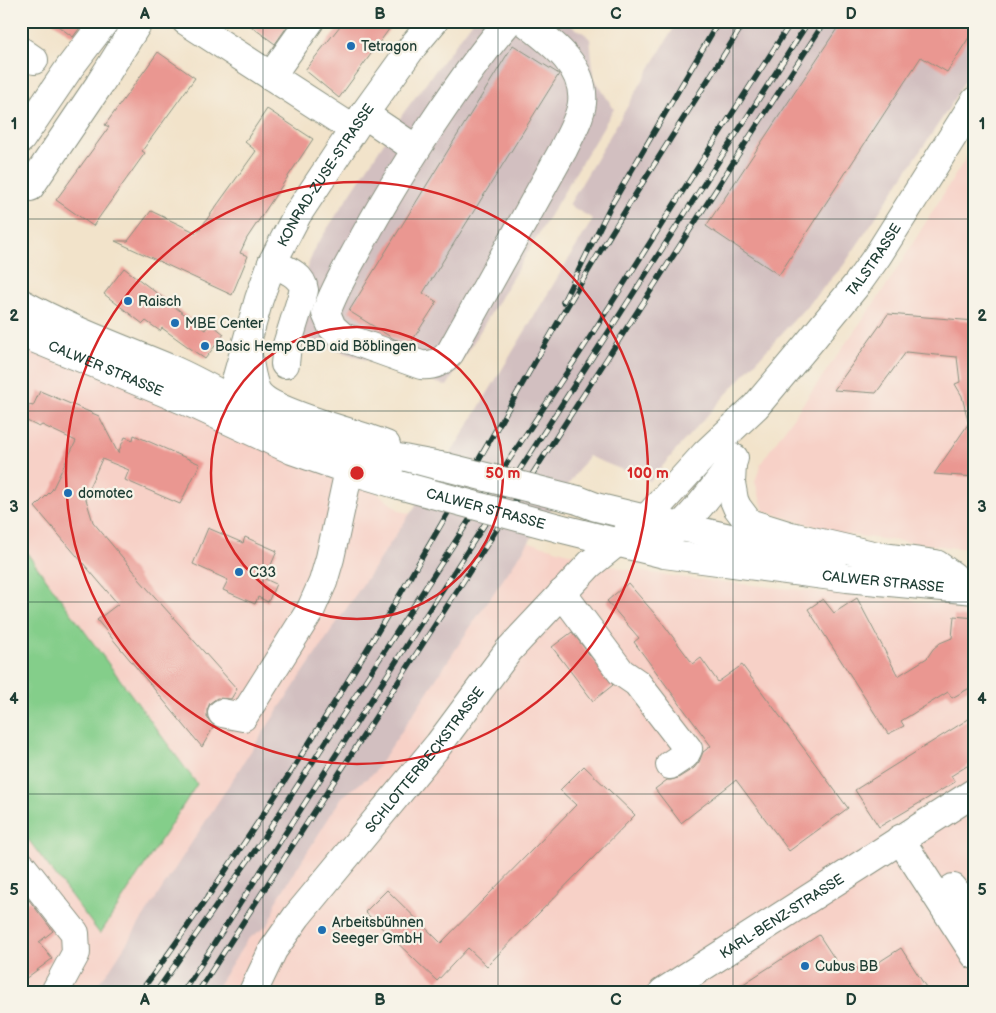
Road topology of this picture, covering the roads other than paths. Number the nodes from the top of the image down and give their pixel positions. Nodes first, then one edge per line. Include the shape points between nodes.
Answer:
1 (105, 21) edge
2 (139, 21) edge
3 (186, 21) edge
4 (310, 21) edge
5 (434, 21) edge
6 (509, 21) edge
7 (524, 21) edge
8 (271, 76) junction
9 (975, 101) edge
10 (359, 121) junction
11 (21, 139) edge
12 (416, 150) junction
13 (30, 186) dead end
14 (272, 263) junction
15 (25, 324) edge
16 (246, 345) junction
17 (285, 364) dead end
18 (257, 392) joint
19 (756, 406) junction
20 (228, 410) junction
21 (352, 460) junction
22 (414, 461) junction
23 (732, 464) junction
24 (737, 507) joint
25 (646, 519) junction
26 (681, 526) junction
27 (616, 542) junction
28 (967, 582) edge
29 (562, 593) junction
30 (222, 712) dead end
31 (670, 765) dead end
32 (975, 792) edge
33 (900, 839) junction
34 (21, 865) edge
35 (953, 888) dead end
36 (975, 904) edge
37 (975, 955) edge
38 (55, 992) edge
39 (253, 992) edge
40 (663, 992) edge

1 - 11 street
2 - 13 street
3 - 8 street
4 - 8 street
5 - 10 street, KONRAD-ZUSE-STRASSE
6 - 12 street via 463,78
7 - 12 street via 565,56 576,71 582,86 582,104 563,150 450,353 432,366 343,337 332,327 326,313 332,294
8 - 10 street
9 - 19 street, TALSTRASSE via 863,276
10 - 12 street via 390,132
10 - 14 street, KONRAD-ZUSE-STRASSE via 297,215
14 - 16 street, KONRAD-ZUSE-STRASSE
14 - 17 street via 292,273 304,290 287,344
15 - 20 street, CALWER STRASSE
16 - 18 street, KONRAD-ZUSE-STRASSE
16 - 20 street, KONRAD-ZUSE-STRASSE
18 - 22 street, CALWER STRASSE via 273,405 376,441
19 - 23 street, TALSTRASSE
19 - 25 street, TALSTRASSE via 704,454
20 - 21 street, CALWER STRASSE via 293,430
21 - 22 street, CALWER STRASSE
21 - 27 street, CALWER STRASSE, bridge via 399,485
21 - 30 street via 330,558 311,609 243,717
22 - 25 street, CALWER STRASSE, bridge
23 - 24 street, TALSTRASSE via 731,483
23 - 26 street, TALSTRASSE
24 - 28 street, CALWER STRASSE via 749,523 763,528 876,556 936,564
25 - 26 street, CALWER STRASSE
25 - 27 street, TALSTRASSE
26 - 27 street, TALSTRASSE via 657,541 642,544
26 - 28 street, CALWER STRASSE via 873,569
27 - 28 street, CALWER STRASSE via 664,554 847,578
27 - 29 street, SCHLOTTERBECKSTRASSE
29 - 31 street via 621,672 637,683 688,749
29 - 39 street, SCHLOTTERBECKSTRASSE via 509,650 439,744 297,916 273,950
32 - 33 street, KARL-BENZ-STRASSE
33 - 37 street
33 - 40 street, KARL-BENZ-STRASSE
34 - 38 street via 75,933 76,953
35 - 36 street via 966,906

